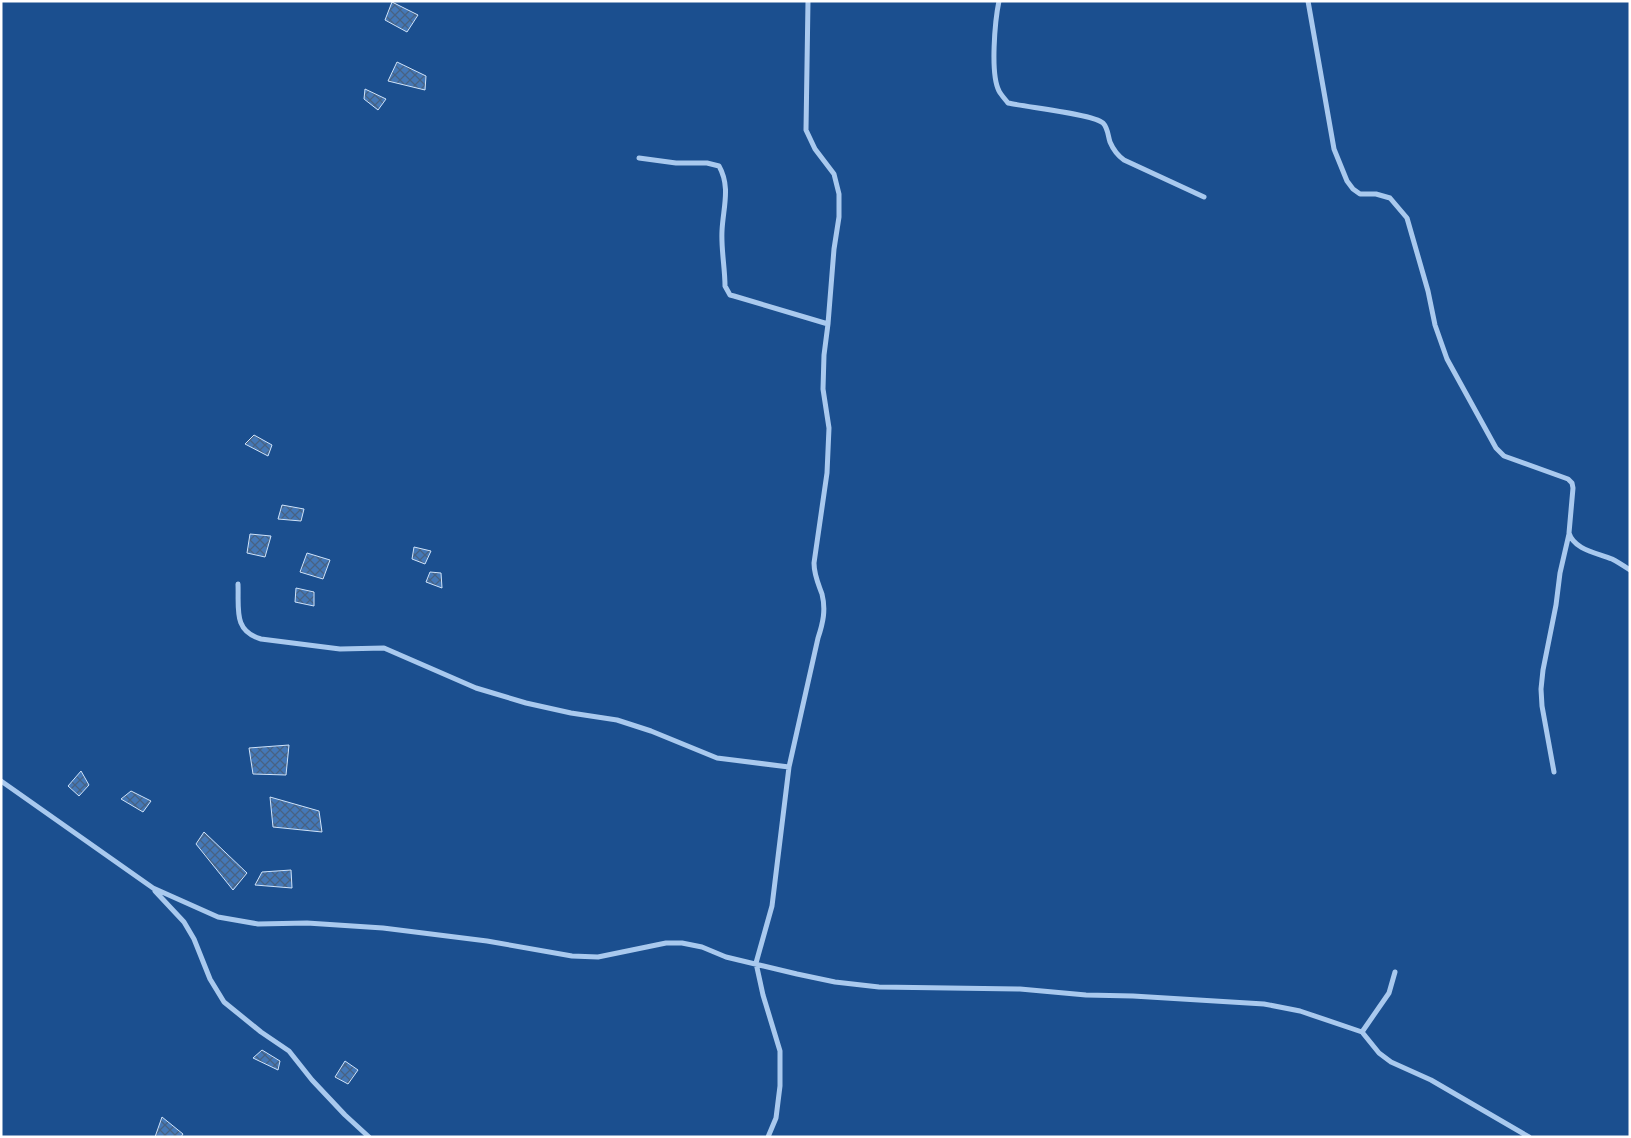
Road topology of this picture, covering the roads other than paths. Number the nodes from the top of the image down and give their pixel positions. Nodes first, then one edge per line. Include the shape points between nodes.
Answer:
1 (808, 1) edge
2 (999, 1) edge
3 (1308, 1) edge
4 (638, 158) dead end
5 (1204, 197) dead end
6 (828, 324) junction
7 (1569, 533) junction
8 (1630, 570) edge
9 (238, 584) dead end
10 (789, 767) junction
11 (1554, 772) dead end
12 (1, 781) edge
13 (153, 888) junction
14 (756, 963) junction
15 (1395, 972) dead end
16 (1362, 1032) junction
17 (369, 1137) edge
18 (768, 1137) edge
19 (1529, 1137) edge

1 - 6 street via 806,130 814,148 834,174 839,194
2 - 5 street via 994,77 1008,103 1100,121 1116,153 1124,160
3 - 7 street via 1334,149 1348,181 1360,194 1390,198 1407,218 1428,291 1434,325 1447,359 1499,452 1572,484
4 - 6 street via 719,166 724,174 726,190 722,232 727,291 734,296
6 - 10 street via 823,389 829,428 828,472 814,563 822,595 823,622
7 - 8 street via 1577,545
7 - 11 street via 1541,689
9 - 10 street via 240,624 252,636 262,640 340,649 384,648 476,688 526,703 617,720 717,758
10 - 14 street via 772,906
12 - 13 street
13 - 14 street via 218,918 258,924 307,923 383,928 572,956 598,957 646,946 682,943
13 - 17 street via 184,922 224,1002 289,1051 312,1080
14 - 16 street via 835,982 879,987 1020,989 1264,1004 1300,1010
14 - 18 street via 780,1051 776,1118
15 - 16 street via 1388,993
16 - 19 street via 1391,1062 1431,1080

